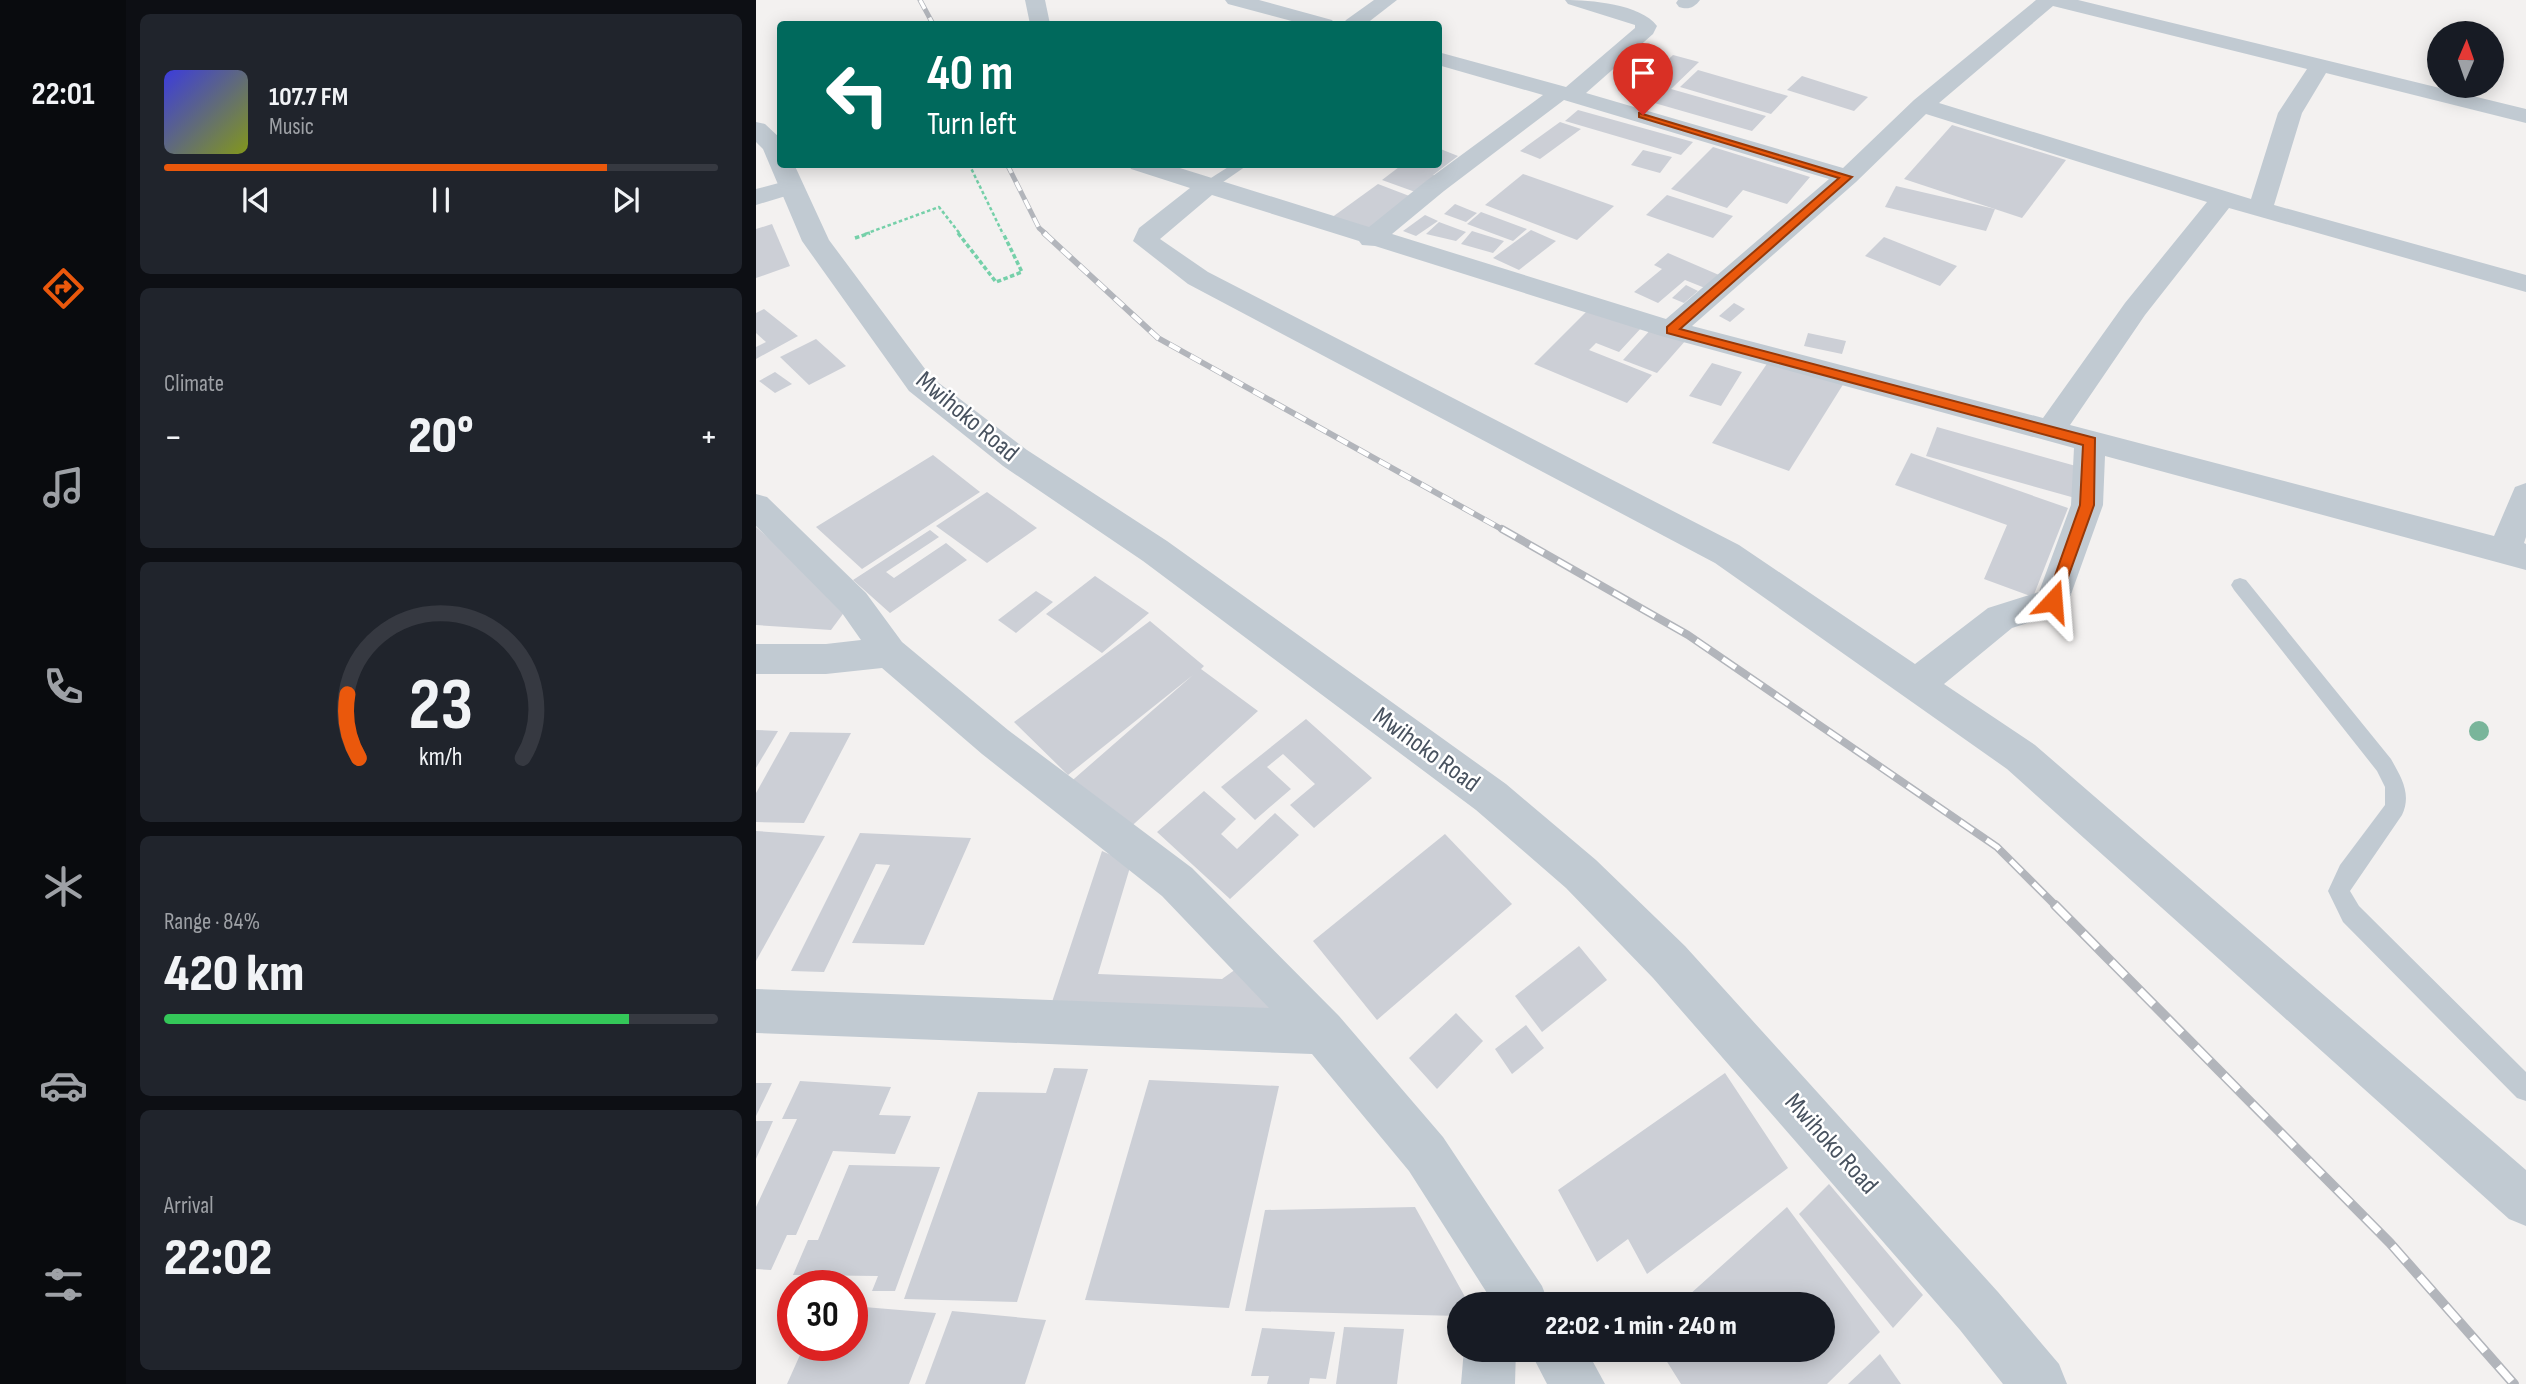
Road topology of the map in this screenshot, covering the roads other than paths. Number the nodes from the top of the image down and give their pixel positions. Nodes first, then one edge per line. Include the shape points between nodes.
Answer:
1 (1035, 0) edge
2 (1235, 0) edge
3 (1387, 0) edge
4 (1574, 0) edge
5 (2048, 0) edge
6 (2053, 0) edge
7 (1039, 21) edge
8 (1307, 21) edge
9 (1357, 21) edge
10 (1442, 59) edge
11 (2320, 65) junction
12 (1566, 93) junction
13 (1922, 105) junction
14 (2526, 116) edge
15 (756, 129) edge
16 (1152, 168) edge
17 (1237, 168) edge
18 (1847, 177) junction
19 (777, 178) edge
20 (1208, 186) junction
21 (2223, 199) junction
22 (2260, 210) junction
23 (1371, 239) junction
24 (2526, 284) edge
25 (1671, 330) junction
26 (2050, 431) junction
27 (2090, 442) junction
28 (2526, 495) edge
29 (756, 506) edge
30 (2515, 554) edge
31 (2240, 585) dead end
32 (889, 652) junction
33 (756, 659) edge
34 (1916, 685) junction
35 (756, 1011) edge
36 (1323, 1032) junction
37 (2526, 1089) edge
38 (2526, 1202) edge
39 (1495, 1283) edge
40 (1489, 1362) edge
41 (1564, 1362) edge
42 (1488, 1384) edge
43 (1578, 1384) edge
44 (2039, 1384) edge

1 - 7 street
2 - 8 street
3 - 9 street
4 - 12 street via 1642,21 1646,30
5 - 13 street
6 - 11 street
10 - 12 street
11 - 14 street
11 - 22 street via 2290,113
12 - 18 street
12 - 23 street
13 - 18 street
13 - 21 street
15 - 19 street, Mwihoko Road via 775,146
16 - 20 street
17 - 20 lane
18 - 25 street
19 - 44 street, Mwihoko Road via 920,384 1491,797 1581,874 1669,962
20 - 23 street
20 - 34 street via 1148,233 1146,241 1153,249 1198,278 1727,554
21 - 22 street
21 - 26 street via 2135,309
22 - 24 street
23 - 25 street
25 - 26 street
26 - 27 street
27 - 30 street
27 - 34 street via 2087,505 2053,601 2000,618
28 - 30 street
29 - 32 street via 854,603
31 - 37 lane via 2385,765 2395,786 2395,808 2339,891 2351,915
32 - 33 street via 826,659
32 - 36 street via 995,742 1177,882
34 - 38 street via 2021,757
35 - 36 street
36 - 39 street via 1426,1154
40 - 42 street
41 - 43 street

